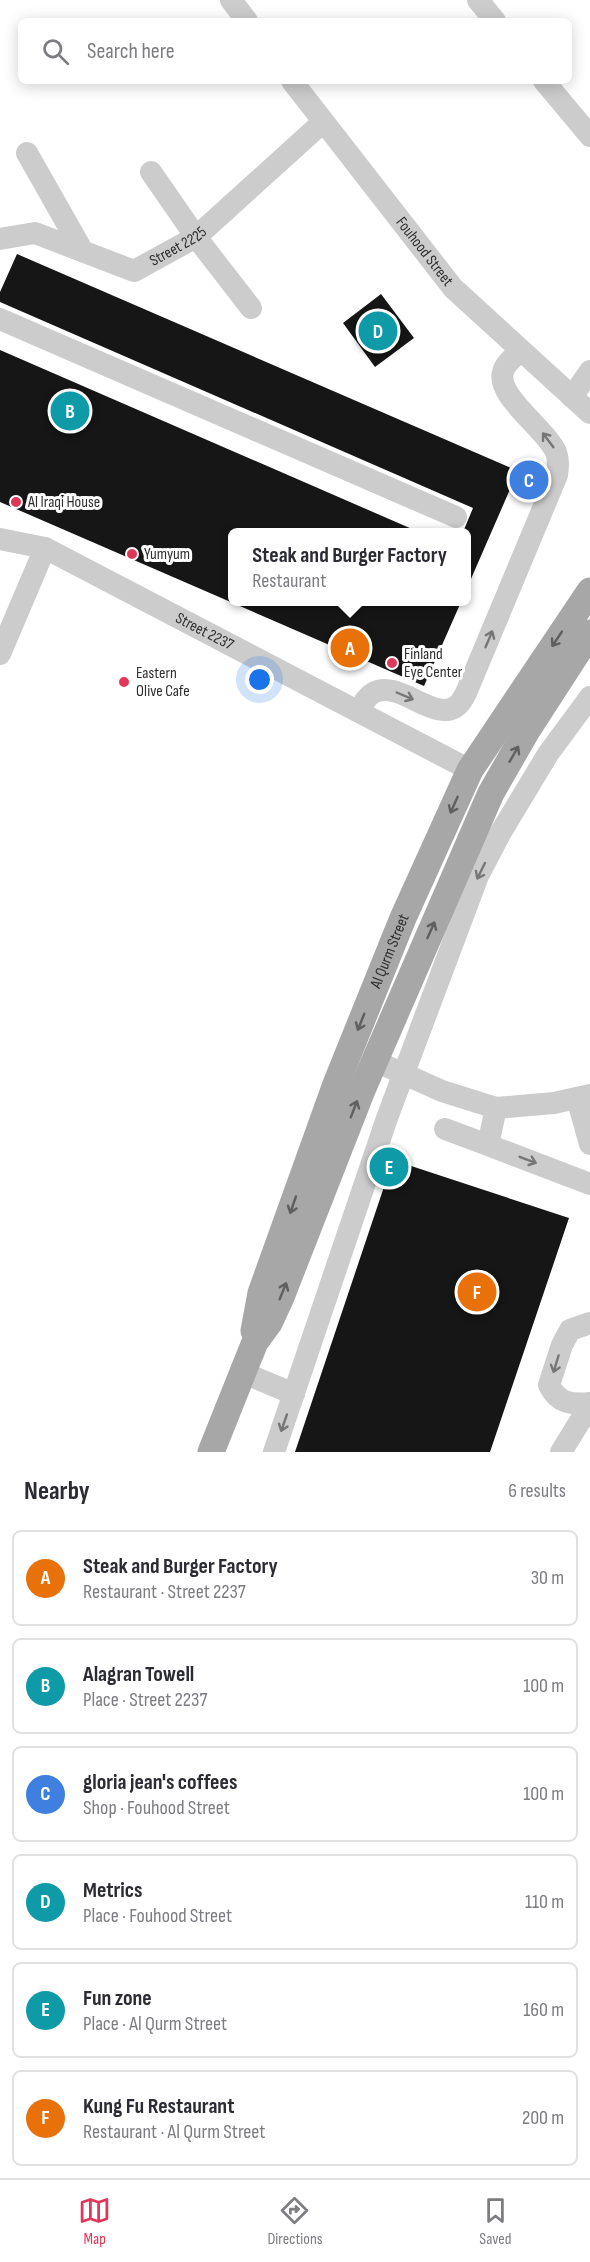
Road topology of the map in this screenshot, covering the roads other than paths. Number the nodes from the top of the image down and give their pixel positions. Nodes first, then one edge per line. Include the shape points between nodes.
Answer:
1 (231, 0) edge
2 (478, 0) edge
3 (245, 18) edge
4 (493, 18) edge
5 (294, 84) edge
6 (547, 84) edge
7 (323, 122) junction
8 (590, 136) edge
9 (27, 153) dead end
10 (151, 172) dead end
11 (196, 237) junction
12 (0, 239) edge
13 (82, 250) junction
14 (251, 308) dead end
15 (0, 319) edge
16 (521, 351) junction
17 (590, 371) edge
18 (583, 405) edge
19 (456, 517) dead end
20 (0, 539) edge
21 (45, 548) junction
22 (590, 591) edge
23 (590, 633) edge
24 (0, 654) edge
25 (590, 697) edge
26 (359, 712) junction
27 (470, 770) junction
28 (375, 1061) junction
29 (403, 1074) junction
30 (583, 1096) edge
31 (496, 1108) junction
32 (387, 1118) junction
33 (445, 1129) dead end
34 (590, 1144) edge
35 (488, 1145) junction
36 (590, 1184) edge
37 (590, 1323) edge
38 (255, 1342) junction
39 (244, 1373) junction
40 (294, 1394) junction
41 (589, 1409) edge
42 (211, 1452) edge
43 (274, 1452) edge
44 (561, 1452) edge

1 - 3 street
2 - 4 street
5 - 7 street, Fouhood Street
6 - 8 street
7 - 11 street, Street 2225
7 - 16 street, Fouhood Street via 453,288
9 - 13 street
10 - 11 street
11 - 13 street, Street 2225 via 134,271
11 - 14 street
12 - 13 street, Street 2225 via 35,233
15 - 19 street
16 - 18 street, Fouhood Street
26 -> 16 street via 367,698 382,689 438,710 457,706 466,693 557,475 558,459 552,445 502,381 504,368
17 - 18 street
20 - 21 street, Street 2237
21 - 24 street
21 - 26 street, Street 2237
22 -> 27 main road, Al Qurm Street
28 -> 23 main road, Al Qurm Street via 491,793
25 -> 29 street via 548,754 478,876
26 - 27 street, Street 2237
27 -> 38 main road, Al Qurm Street via 403,918 336,1084 261,1293
28 - 29 street
28 - 32 street
38 -> 28 main road, Al Qurm Street via 278,1304
29 - 31 street
29 - 32 street
30 - 31 street
30 - 34 street
31 - 35 street
32 - 40 street
33 - 35 street
35 -> 36 street
37 -> 41 street via 570,1330 549,1385 563,1402
38 - 39 main road, Al Qurm Street
39 - 40 street
39 - 42 main road, Al Qurm Street
40 -> 43 street
41 - 44 street

